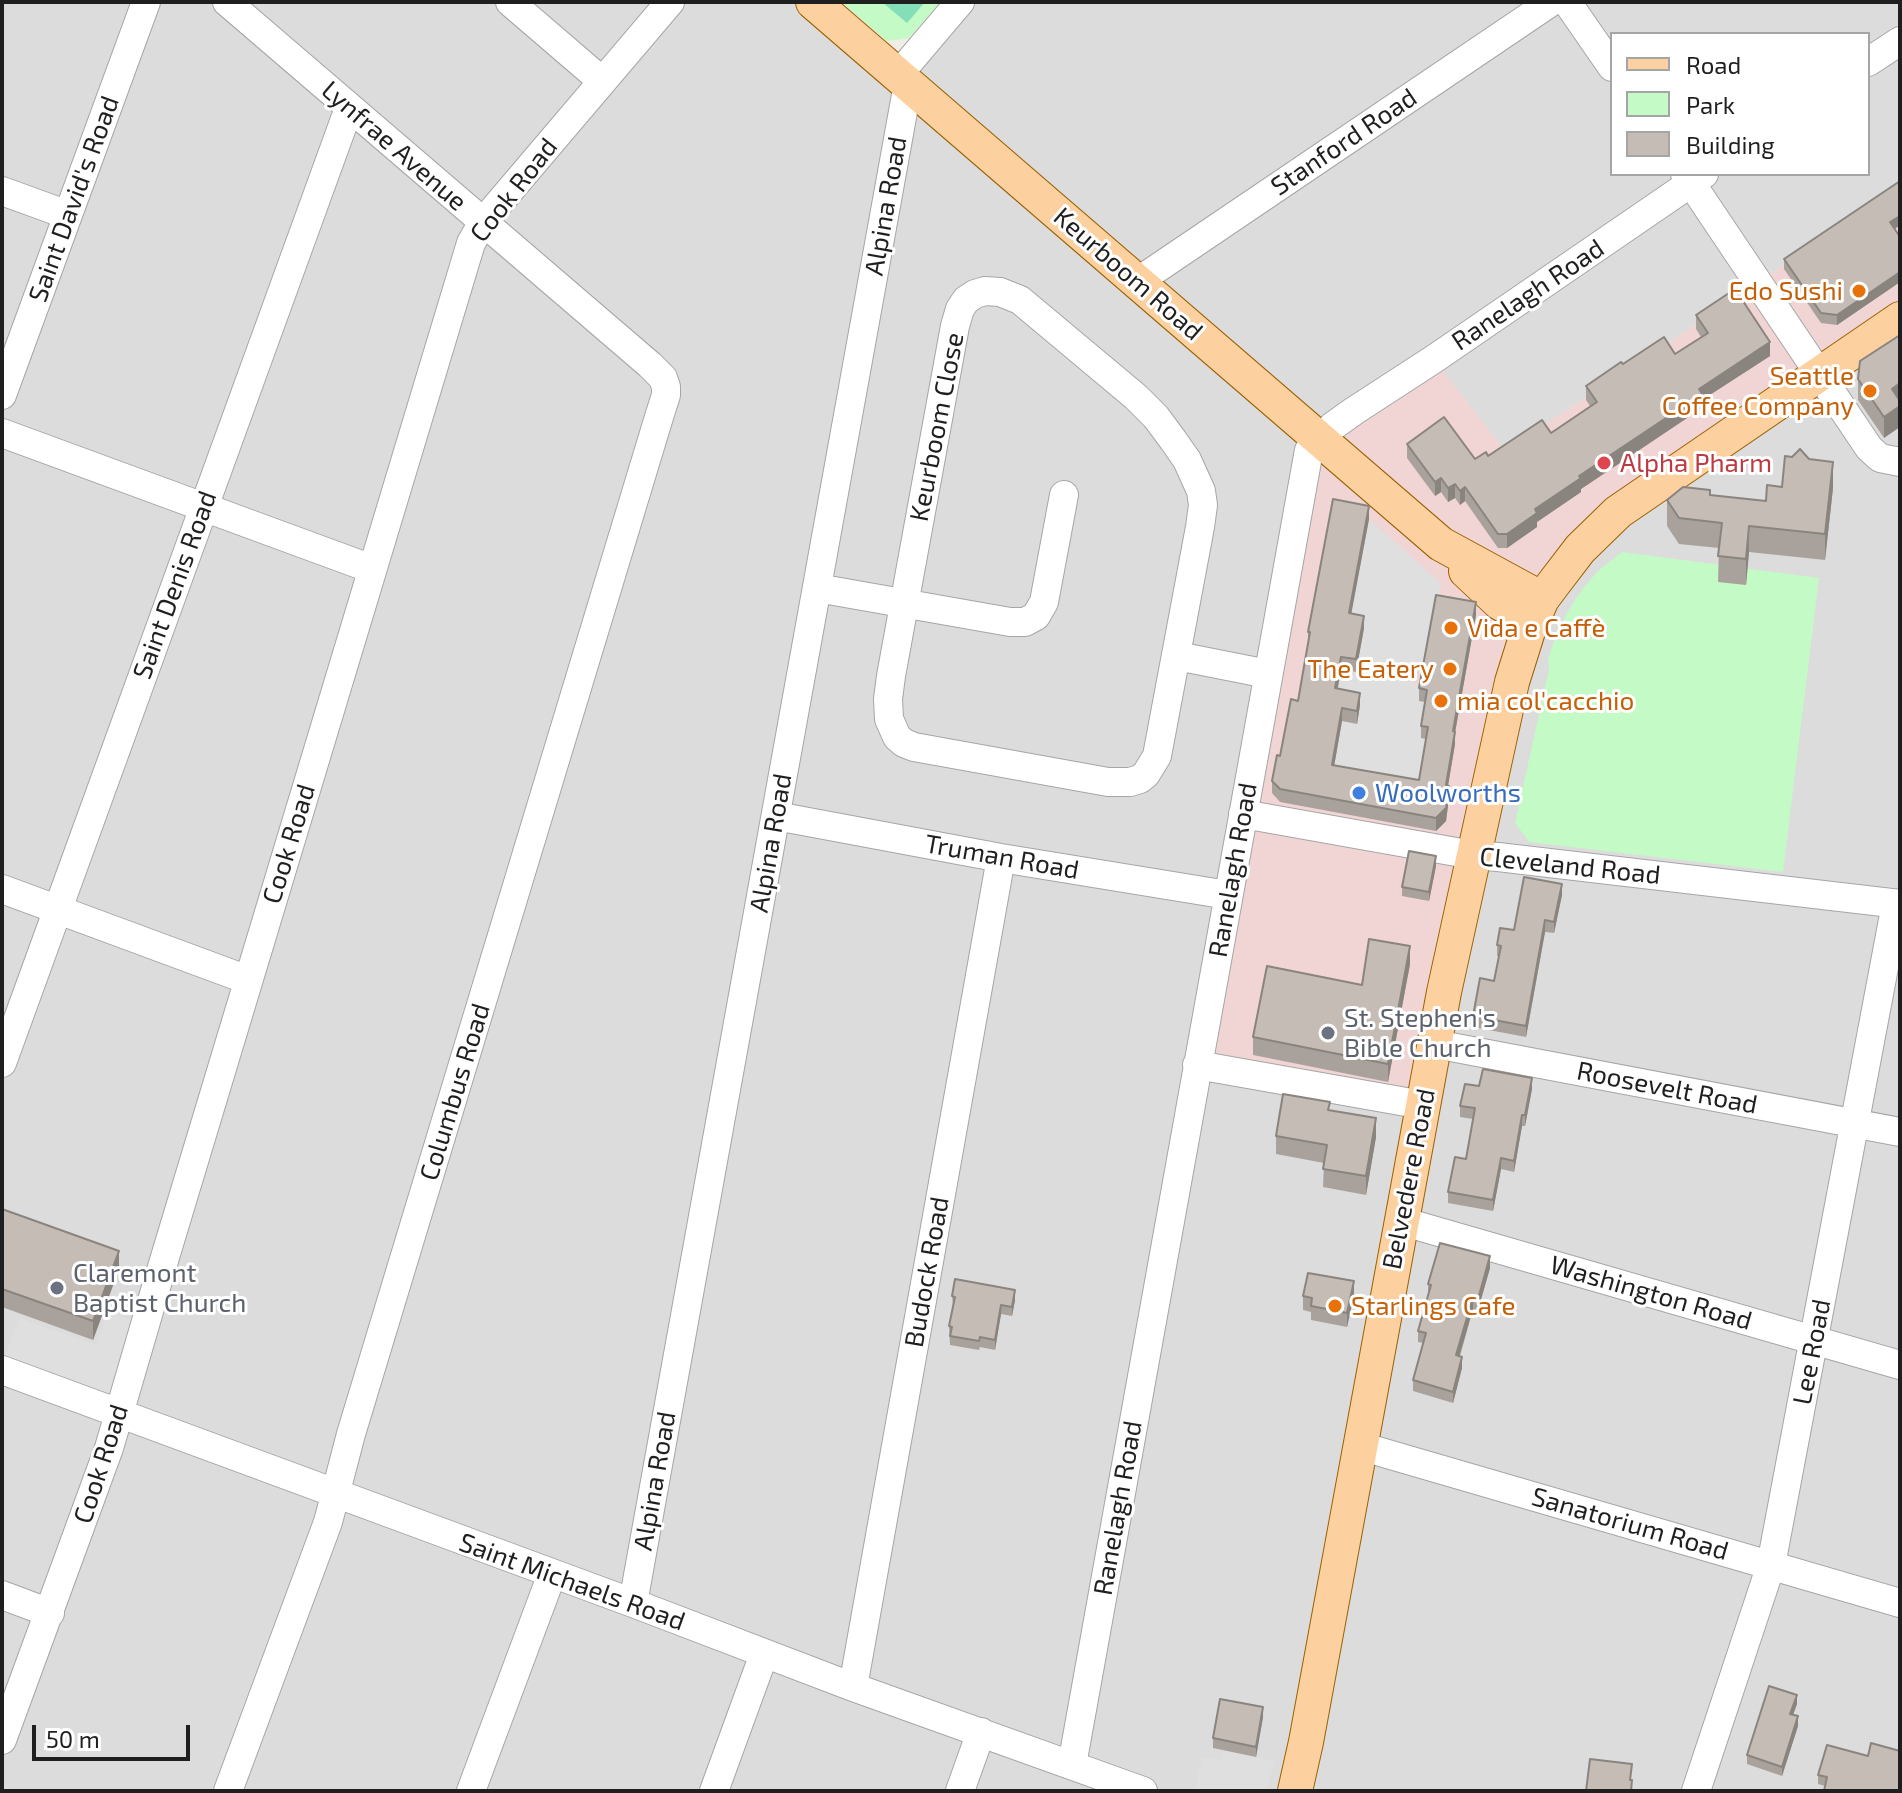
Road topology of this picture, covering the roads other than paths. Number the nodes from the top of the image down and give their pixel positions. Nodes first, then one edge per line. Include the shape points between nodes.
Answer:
1 (146, 2) edge
2 (227, 2) edge
3 (510, 2) edge
4 (670, 2) edge
5 (813, 2) edge
6 (960, 2) edge
7 (1551, 2) edge
8 (1567, 2) edge
9 (1900, 41) edge
10 (1870, 61) edge
11 (1610, 64) edge
12 (903, 79) junction
13 (602, 81) junction
14 (349, 108) junction
15 (1693, 177) edge
16 (2, 191) edge
17 (68, 215) junction
18 (483, 222) junction
19 (1137, 282) junction
20 (1900, 319) edge
21 (1820, 373) junction
22 (666, 387) joint
23 (2, 395) edge
24 (2, 433) edge
25 (1319, 439) junction
26 (1900, 462) edge
27 (1064, 495) dead end
28 (204, 507) junction
29 (372, 569) junction
30 (817, 588) junction
31 (905, 603) junction
32 (1537, 610) junction
33 (1178, 650) junction
34 (1269, 667) junction
35 (1243, 814) junction
36 (776, 816) junction
37 (1473, 855) junction
38 (1001, 858) junction
39 (2, 889) edge
40 (1228, 895) junction
41 (1898, 904) edge
42 (58, 909) junction
43 (248, 980) junction
44 (1435, 1044) junction
45 (2, 1063) edge
46 (1197, 1065) junction
47 (1423, 1105) junction
48 (1855, 1124) junction
49 (1900, 1132) edge
50 (1401, 1221) junction
51 (1815, 1340) junction
52 (1900, 1365) edge
53 (2, 1370) edge
54 (119, 1413) junction
55 (1360, 1446) junction
56 (334, 1494) junction
57 (1771, 1565) junction
58 (552, 1574) junction
59 (2, 1595) edge
60 (633, 1603) junction
61 (1900, 1603) edge
62 (50, 1613) junction
63 (764, 1654) junction
64 (853, 1687) junction
65 (981, 1732) junction
66 (2, 1740) edge
67 (1072, 1765) junction
68 (228, 1791) edge
69 (471, 1791) edge
70 (714, 1791) edge
71 (960, 1791) edge
72 (1143, 1791) edge
73 (1295, 1791) edge
74 (1696, 1791) edge

1 - 17 street, Saint David's Road
2 - 14 street, Lynfrae Avenue
3 - 13 street
4 - 13 street, Cook Road
5 - 12 main road, Keurboom Road
6 - 12 street
7 - 19 street, Stanford Road
8 - 11 street
9 - 10 street
12 - 19 main road, Keurboom Road
12 - 30 street, Alpina Road
13 - 18 street, Cook Road
14 - 18 street, Lynfrae Avenue
14 - 28 street, Saint Denis Road
15 - 21 street
15 - 25 street, Ranelagh Road
16 - 17 street
17 - 23 street, Saint David's Road
18 - 22 street, Lynfrae Avenue via 650,365
18 - 29 street, Cook Road via 471,243
19 - 25 main road, Keurboom Road
20 - 21 main road, Belvedere Road
21 - 26 street via 1875,455
21 - 32 main road, Belvedere Road via 1618,512 1580,549
22 - 56 street, Columbus Road
24 - 28 street
25 - 32 main road, Keurboom Road via 1444,546
25 - 34 street, Ranelagh Road via 1309,450
27 - 31 street via 1044,602 1030,620 1017,623
28 - 29 street
28 - 42 street, Saint Denis Road
29 - 43 street, Cook Road
30 - 31 street
30 - 36 street, Alpina Road
31 - 33 street, Keurboom Close via 888,708 897,737 914,747 1108,782 1130,782 1150,770
31 - 33 street, Keurboom Close via 960,309 975,294 1000,292 1020,300 1136,397 1187,460 1203,505
32 - 37 main road, Belvedere Road via 1512,682
33 - 34 street
34 - 35 street, Ranelagh Road
35 - 37 street, Cleveland Road
35 - 40 street, Ranelagh Road
36 - 38 street, Truman Road
36 - 60 street, Alpina Road
37 - 41 street, Cleveland Road
37 - 44 main road, Belvedere Road
38 - 40 street, Truman Road
38 - 64 street, Budock Road
39 - 42 street
40 - 46 street, Ranelagh Road
41 - 48 street, Lee Road
42 - 43 street
42 - 45 street, Saint Denis Road
43 - 54 street, Cook Road
44 - 47 main road, Belvedere Road
44 - 48 street, Roosevelt Road
46 - 47 street
46 - 67 street, Ranelagh Road
47 - 50 main road, Belvedere Road
48 - 49 street, Roosevelt Road
48 - 51 street, Lee Road
50 - 51 street, Washington Road
50 - 55 main road, Belvedere Road
51 - 52 street, Washington Road
51 - 57 street, Lee Road
53 - 54 street, Saint Michaels Road
54 - 56 street, Saint Michaels Road
54 - 62 street, Cook Road
55 - 57 street, Sanatorium Road
55 - 73 main road, Belvedere Road
56 - 58 street, Saint Michaels Road
56 - 68 street, Columbus Road
57 - 61 street, Sanatorium Road
57 - 74 street, Lee Road
58 - 60 street, Saint Michaels Road
58 - 69 street
59 - 62 street
60 - 63 street, Saint Michaels Road
62 - 66 street, Cook Road
63 - 64 street, Saint Michaels Road
63 - 70 street
64 - 65 street, Saint Michaels Road
65 - 67 street, Saint Michaels Road
65 - 71 street
67 - 72 street, Saint Michaels Road

